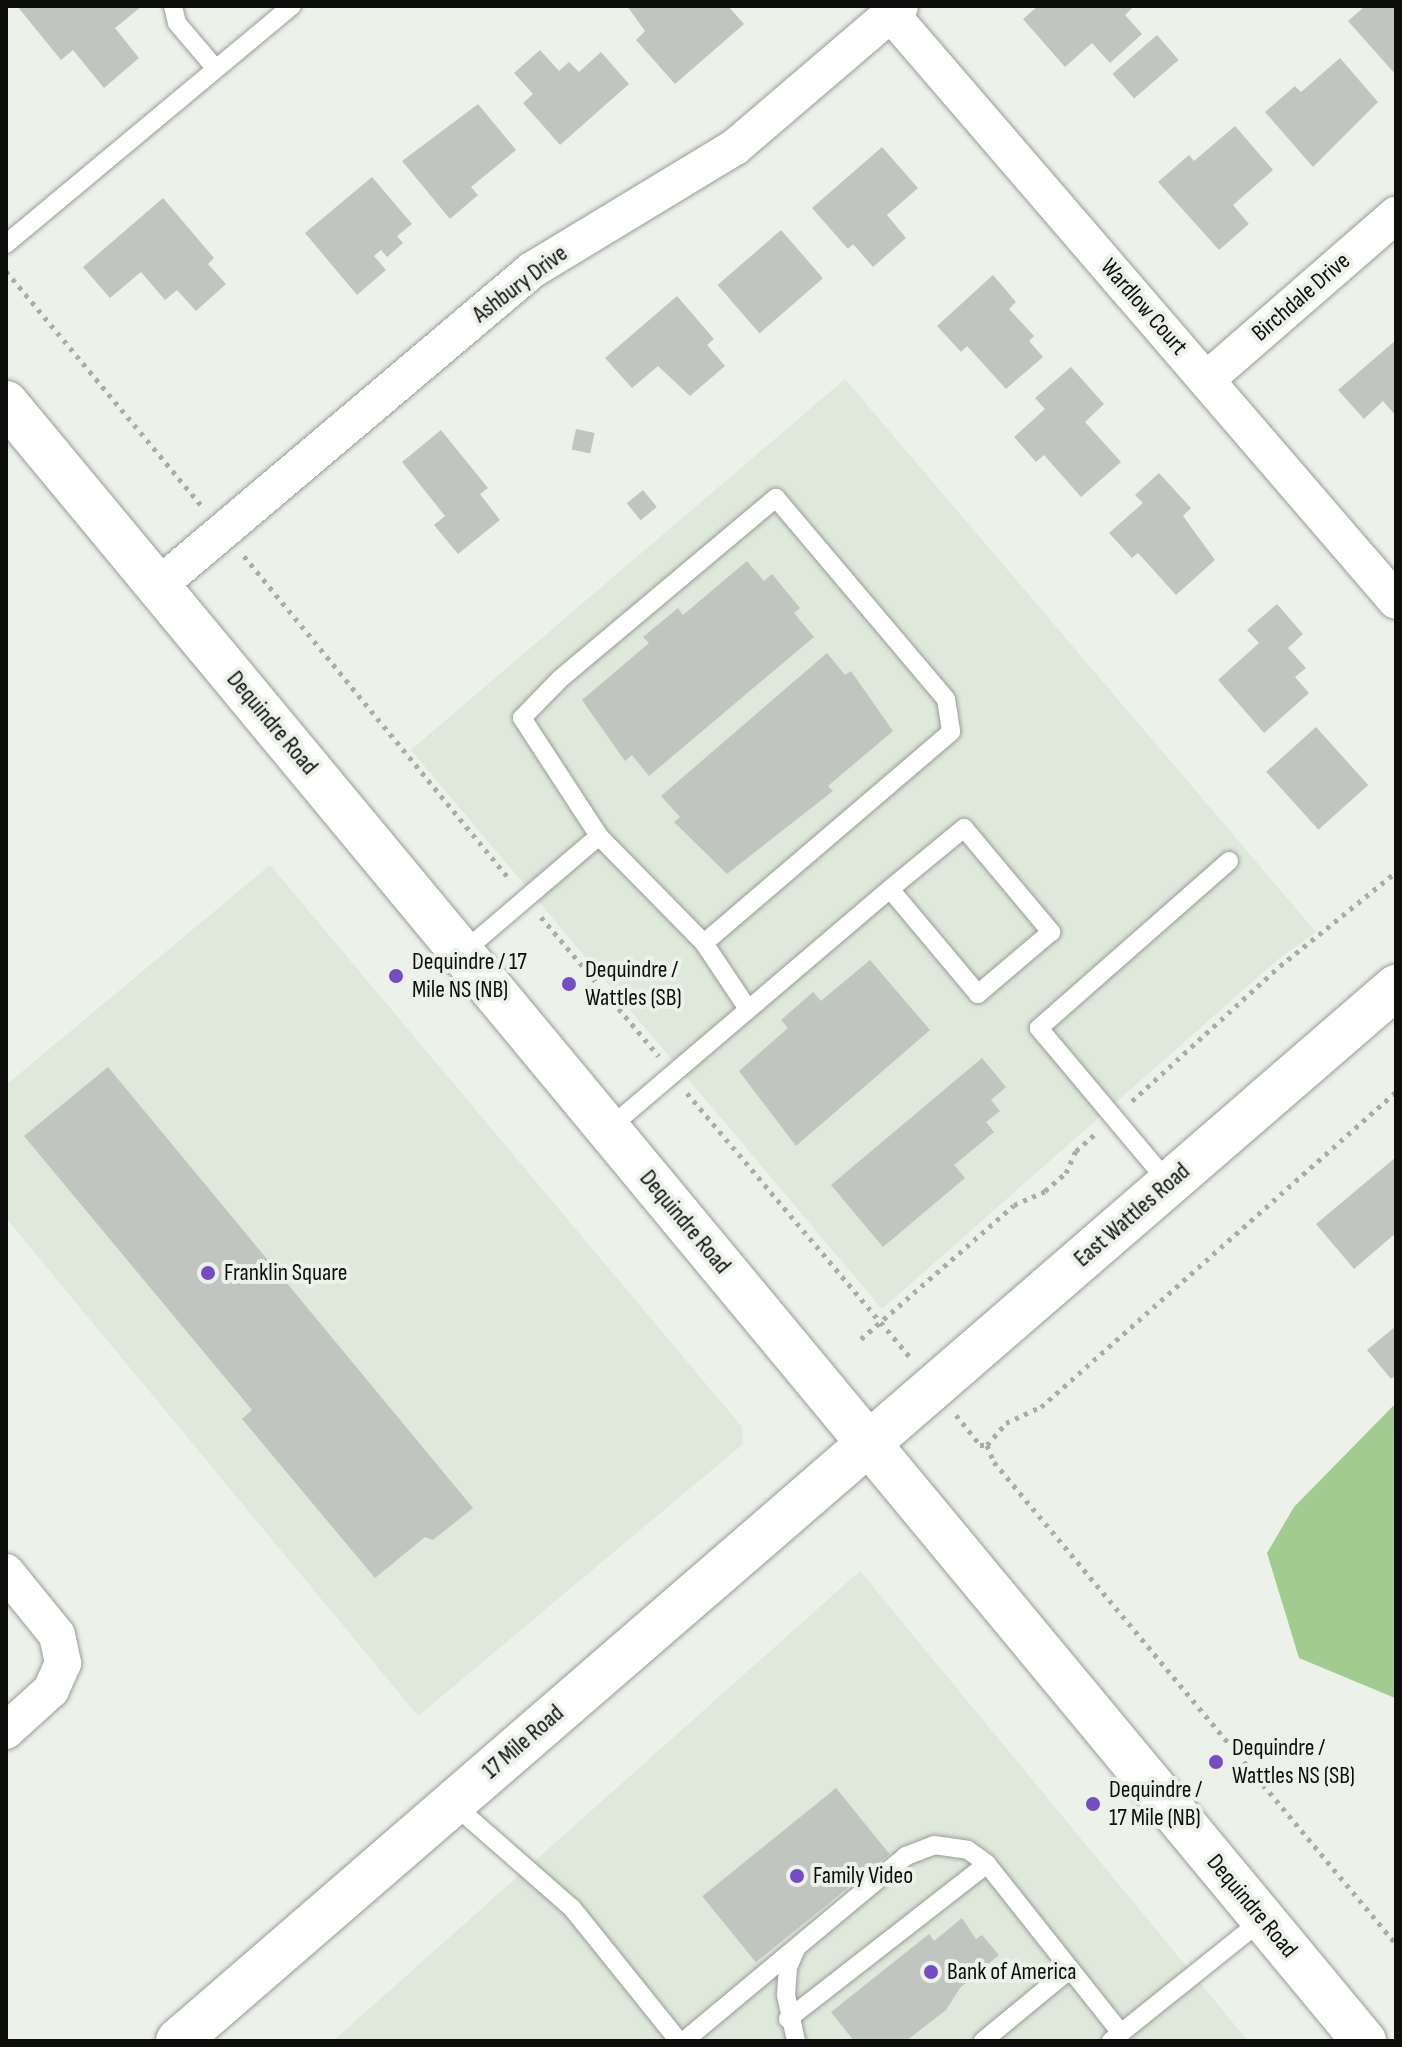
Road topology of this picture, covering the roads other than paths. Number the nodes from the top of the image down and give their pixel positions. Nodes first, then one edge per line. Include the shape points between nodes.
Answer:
1 (173, 6) edge
2 (292, 6) edge
3 (896, 10) edge
4 (216, 69) junction
5 (1396, 215) edge
6 (6, 244) edge
7 (1206, 380) junction
8 (6, 403) edge
9 (158, 586) junction
10 (1396, 601) edge
11 (599, 836) junction
12 (1229, 861) dead end
13 (890, 889) junction
14 (704, 943) junction
15 (462, 953) junction
16 (1396, 987) edge
17 (748, 1009) junction
18 (608, 1129) junction
19 (1168, 1182) junction
20 (868, 1442) junction
21 (6, 1572) edge
22 (6, 1731) edge
23 (452, 1803) junction
24 (987, 1864) junction
25 (1262, 1920) junction
26 (797, 1946) junction
27 (1069, 1970) junction
28 (788, 2019) junction
29 (1116, 2037) edge
30 (178, 2041) edge
31 (682, 2041) edge
32 (796, 2041) edge
33 (983, 2041) edge
34 (1364, 2041) edge

1 - 4 lane via 177,23
2 - 4 lane
3 - 7 street, Wardlow Court
3 - 9 street, Ashbury Drive via 723,156 532,270
4 - 6 lane
5 - 7 street, Birchdale Drive
7 - 10 street, Wardlow Court
8 - 9 main road, Dequindre Road
9 - 15 main road, Dequindre Road
11 - 14 lane
11 - 14 lane via 522,718 560,679 776,498 946,699 951,732
11 - 15 lane
12 - 19 lane via 1039,1028
13 - 13 lane via 978,994 1051,932 964,828
13 - 17 lane
14 - 17 lane
15 - 18 main road, Dequindre Road
16 - 19 main road, East Wattles Road
17 - 18 lane
18 - 20 main road, Dequindre Road
19 - 20 main road, East Wattles Road
20 - 23 main road, 17 Mile Road
20 - 25 main road, Dequindre Road
21 - 22 street via 57,1635 63,1663 51,1690
23 - 30 main road, 17 Mile Road
23 - 31 lane via 572,1908
24 - 26 lane via 952,1846 934,1845 906,1856
24 - 27 lane
24 - 28 lane
25 - 29 lane
25 - 34 main road, Dequindre Road
26 - 28 lane via 788,1967
26 - 31 lane
27 - 29 lane
27 - 33 lane
28 - 32 lane

